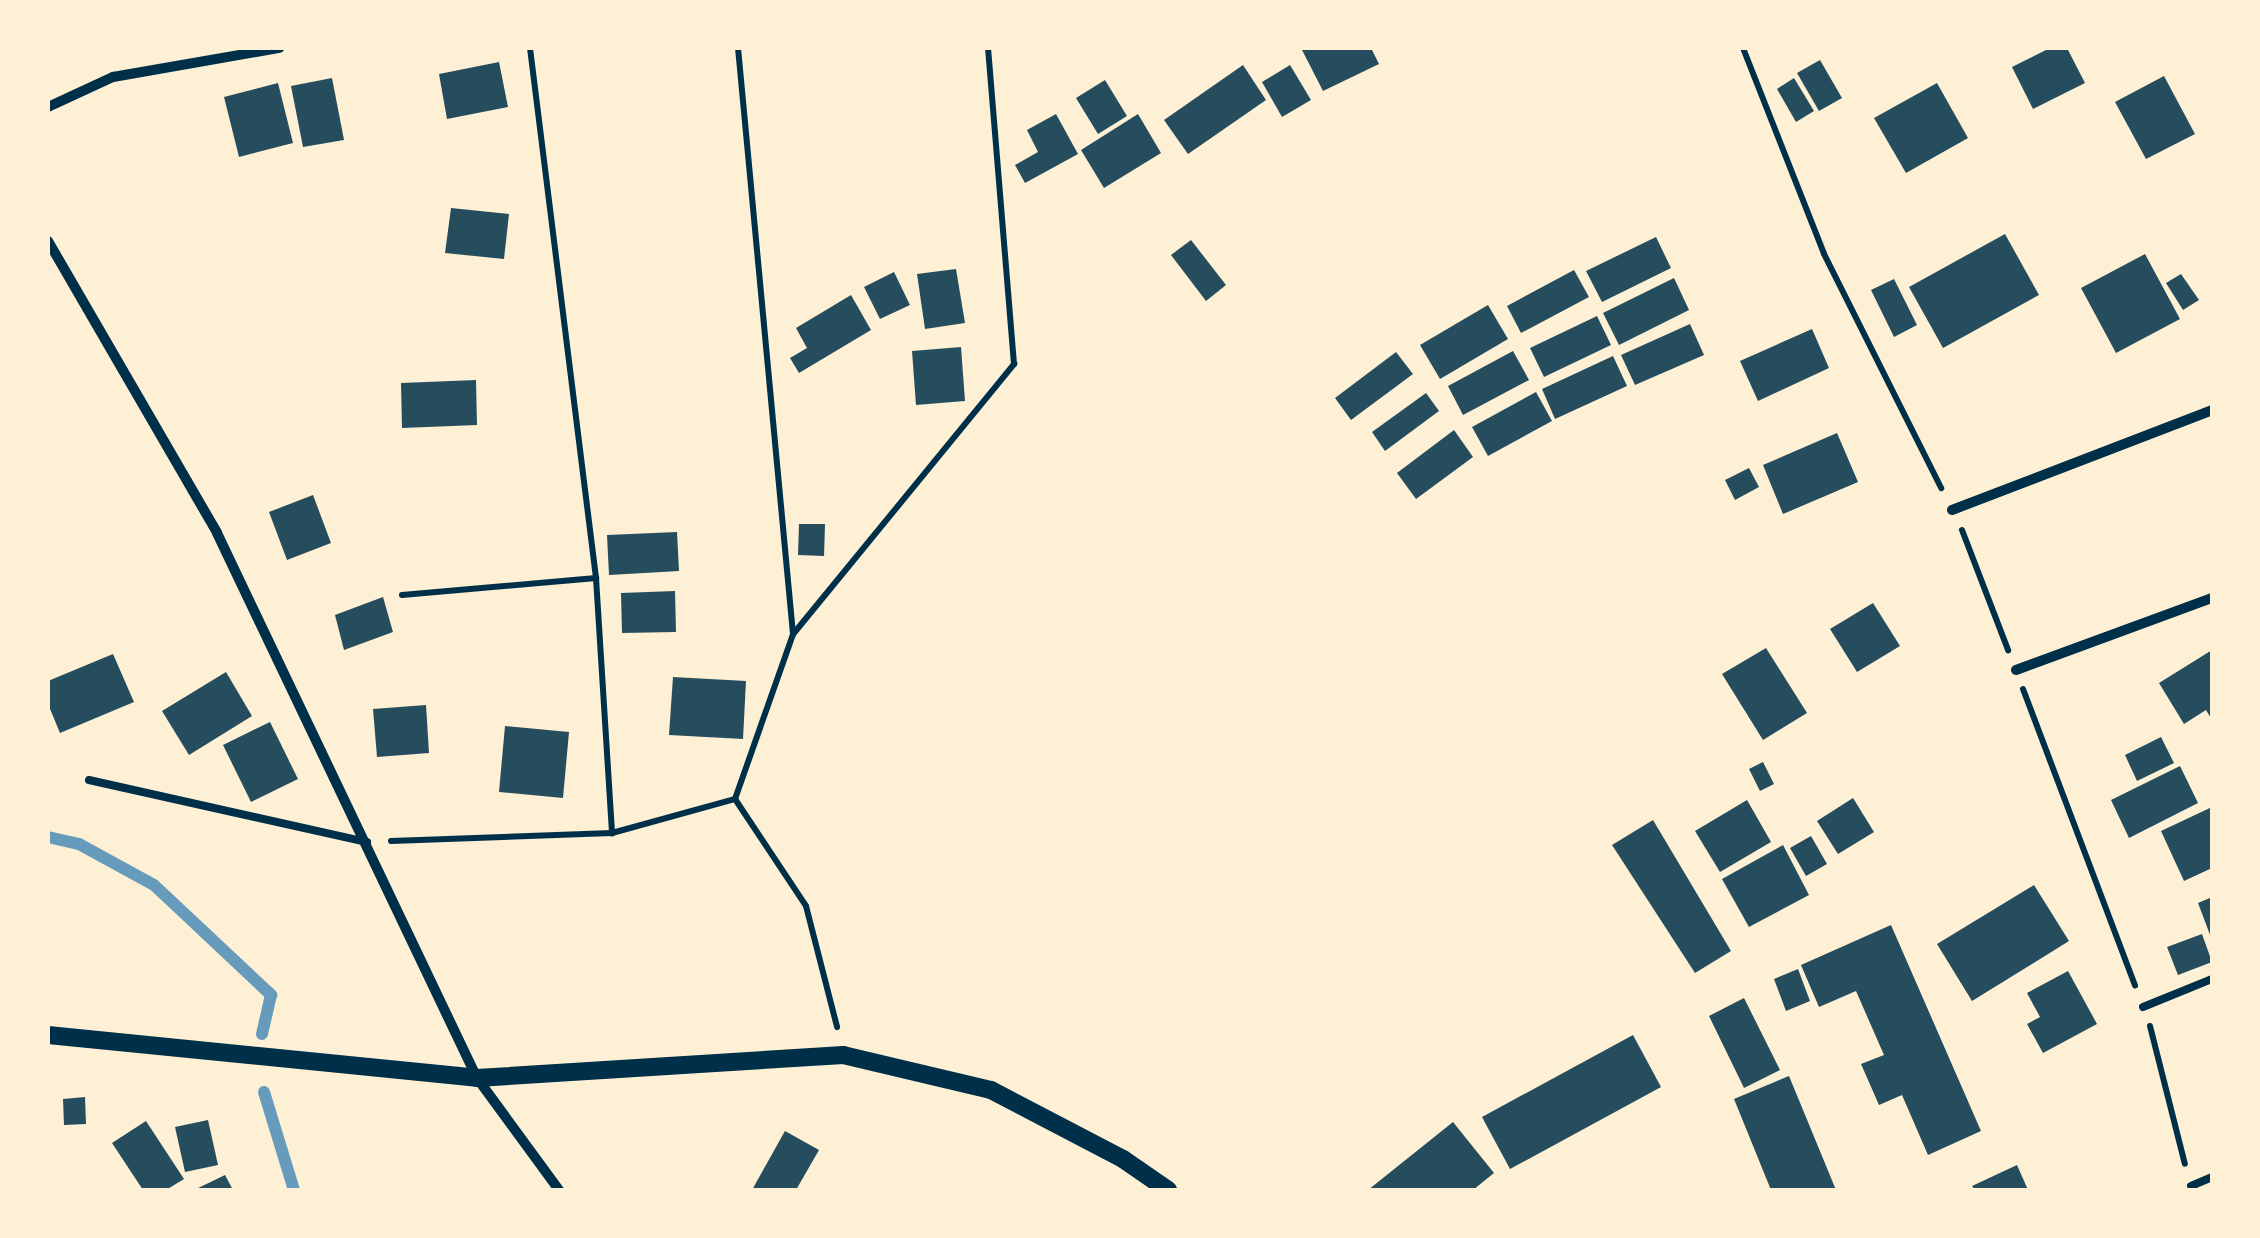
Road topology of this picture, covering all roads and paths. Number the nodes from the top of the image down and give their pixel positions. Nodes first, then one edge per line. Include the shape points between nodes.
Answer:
1 (279, 48) edge
2 (530, 48) edge
3 (738, 48) edge
4 (988, 48) edge
5 (1742, 48) edge
6 (48, 107) edge
7 (48, 241) edge
8 (2212, 410) edge
9 (1952, 510) junction
10 (596, 578) junction
11 (402, 595) dead end
12 (2212, 598) edge
13 (793, 634) junction
14 (2016, 670) junction
15 (88, 780) dead end
16 (735, 799) junction
17 (612, 832) junction
18 (367, 842) junction
19 (2212, 979) edge
20 (2143, 1008) junction
21 (48, 1035) edge
22 (843, 1054) junction
23 (478, 1078) junction
24 (2212, 1177) edge
25 (2190, 1186) joint
26 (558, 1190) edge
27 (1168, 1190) edge

1 - 6 street via 113,77
2 - 10 path
3 - 13 path
4 - 13 path via 1014,364
5 - 9 path via 1824,254
7 - 18 street via 217,533
8 - 9 street
9 - 14 path
10 - 11 path
10 - 17 path
12 - 14 street
13 - 16 path
14 - 20 path
15 - 18 lane
16 - 17 path
16 - 22 path via 806,906
17 - 18 path
18 - 23 street
19 - 20 lane
20 - 25 path
21 - 23 street
22 - 23 street
22 - 27 street via 991,1090 1123,1158
23 - 26 street
24 - 25 lane

